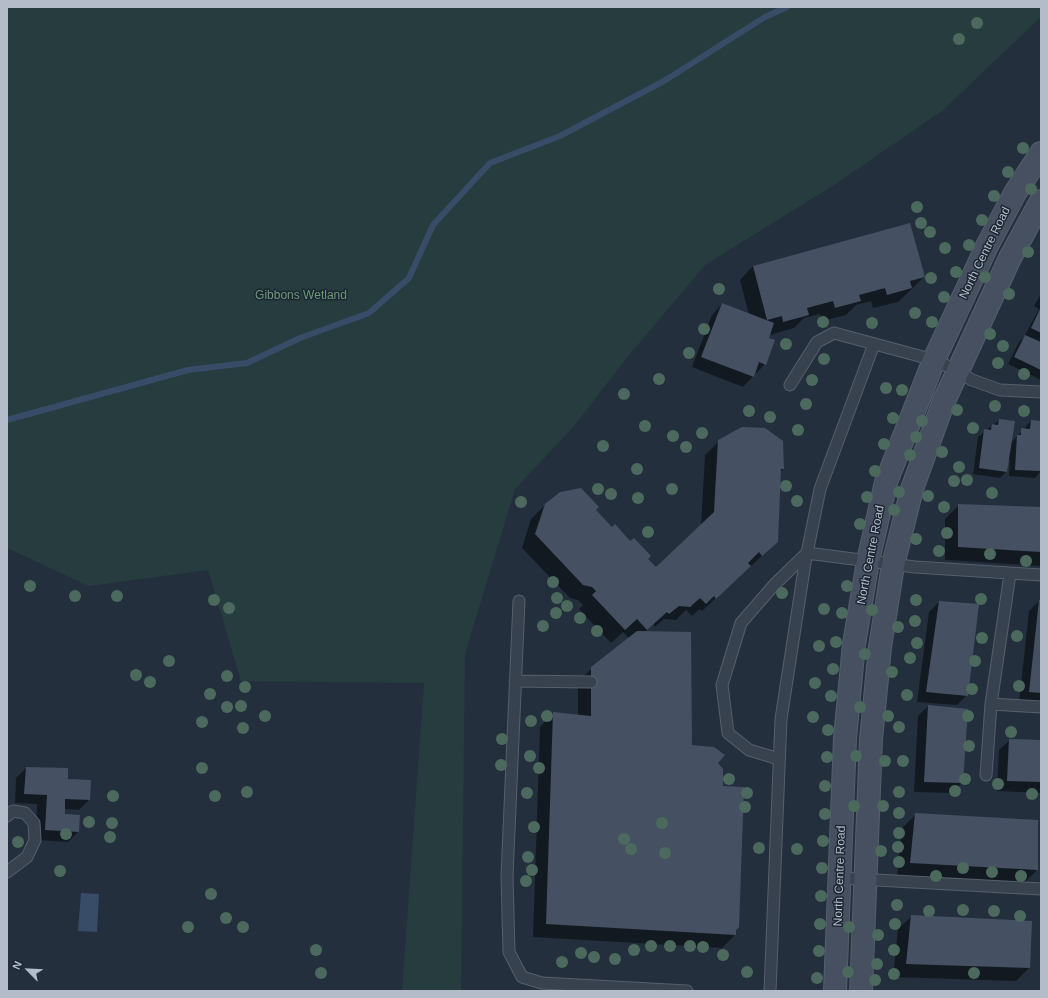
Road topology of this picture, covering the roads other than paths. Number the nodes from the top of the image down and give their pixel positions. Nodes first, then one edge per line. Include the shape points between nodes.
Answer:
1 (1041, 153) edge
2 (1041, 201) edge
3 (874, 344) junction
4 (934, 360) junction
5 (958, 371) junction
6 (790, 385) dead end
7 (1041, 392) edge
8 (806, 553) junction
9 (868, 561) junction
10 (894, 565) junction
11 (1010, 574) junction
12 (1041, 575) edge
13 (519, 601) dead end
14 (515, 681) junction
15 (591, 682) dead end
16 (991, 704) junction
17 (1041, 707) edge
18 (779, 759) junction
19 (986, 775) dead end
20 (7, 816) edge
21 (7, 872) edge
22 (840, 878) junction
23 (866, 879) junction
24 (1041, 889) edge
25 (687, 991) edge
26 (770, 991) edge
27 (835, 991) edge
28 (861, 991) edge

1 - 4 street, North Centre Road via 1015,193 987,246
2 - 5 street, North Centre Road via 1010,258
3 - 4 lane
3 - 6 lane via 834,333 817,342
3 - 8 lane via 820,488
4 - 5 lane
4 - 9 street, North Centre Road via 886,482
5 - 7 lane via 972,380 1000,390
5 - 10 street, North Centre Road via 912,490
8 - 9 lane
8 - 18 lane via 781,719
8 - 18 lane via 741,623 722,685 728,733 749,750
9 - 10 lane
9 - 22 street, North Centre Road via 854,644 845,738
10 - 11 lane
10 - 23 street, North Centre Road via 880,647 871,739
11 - 12 lane
11 - 16 lane
13 - 14 lane
14 - 15 lane
14 - 25 lane via 507,876 509,952 522,977 542,983
16 - 17 lane
16 - 19 lane
18 - 26 lane
20 - 21 lane via 13,811 25,813 34,823 35,840 27,857
22 - 23 lane
22 - 27 street, North Centre Road
23 - 24 lane
23 - 28 street, North Centre Road

